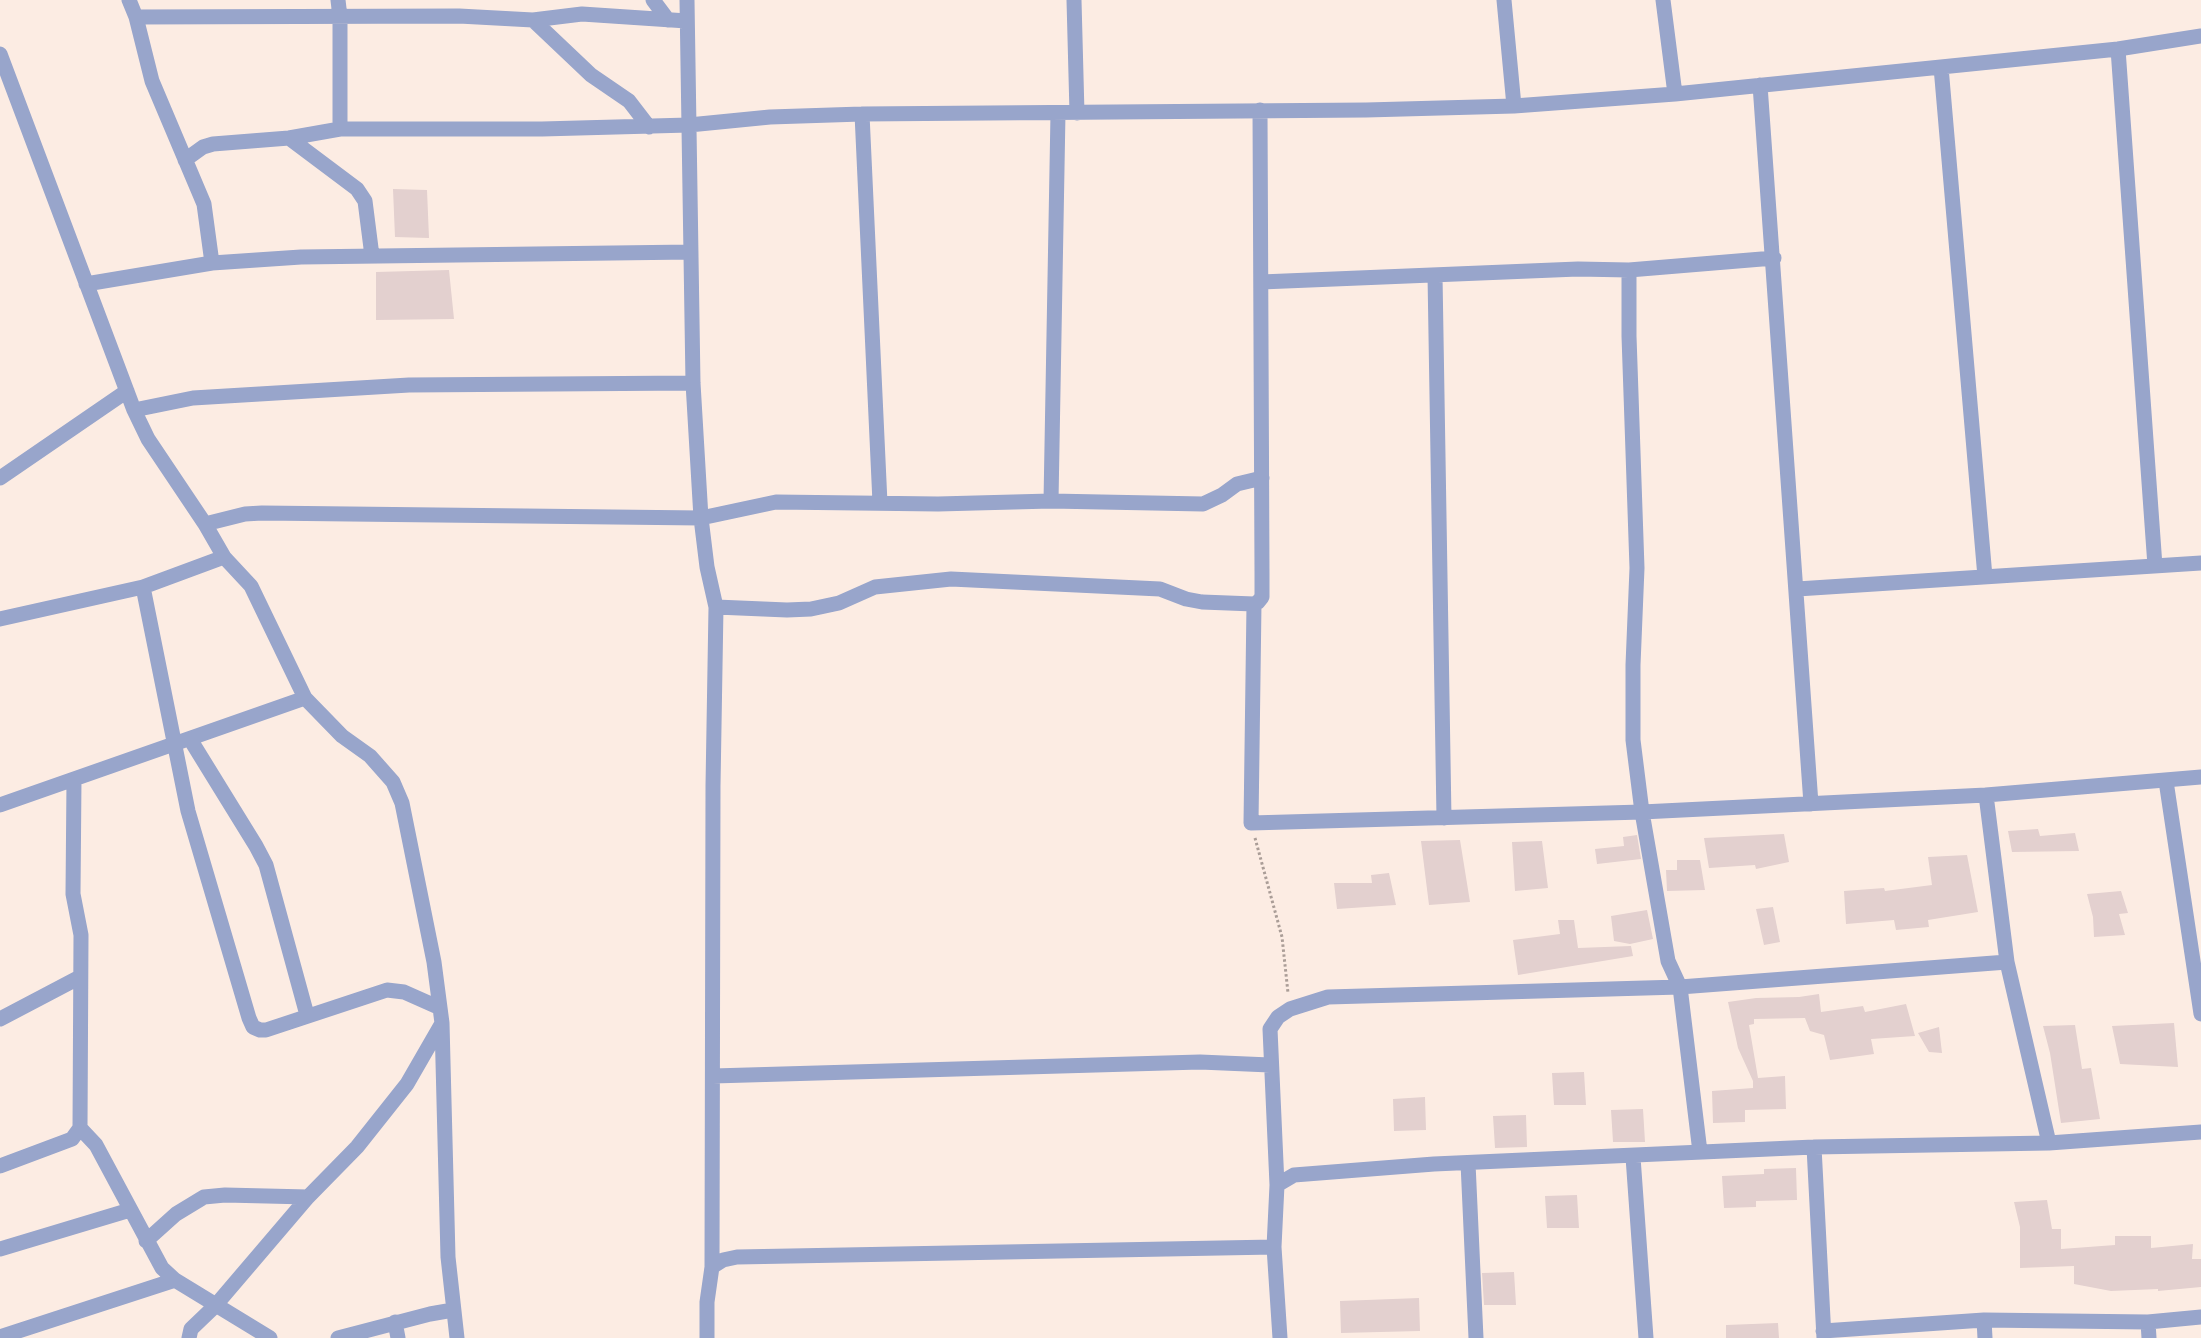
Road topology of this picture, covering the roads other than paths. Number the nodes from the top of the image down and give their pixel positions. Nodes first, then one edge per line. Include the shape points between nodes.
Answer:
1 (129, 0) edge
2 (338, 0) edge
3 (653, 0) edge
4 (687, 0) edge
5 (1074, 0) edge
6 (1504, 0) edge
7 (1663, 0) edge
8 (136, 17) junction
9 (340, 17) junction
10 (534, 20) junction
11 (668, 20) junction
12 (687, 20) junction
13 (2201, 36) edge
14 (2118, 49) junction
15 (0, 54) edge
16 (1941, 67) junction
17 (1760, 85) junction
18 (1674, 94) junction
19 (1514, 106) junction
20 (1260, 110) junction
21 (1058, 113) junction
22 (1077, 113) junction
23 (862, 114) junction
24 (649, 126) junction
25 (689, 126) junction
26 (340, 129) junction
27 (289, 138) junction
28 (185, 160) junction
29 (691, 252) junction
30 (372, 256) junction
31 (1774, 258) junction
32 (212, 263) junction
33 (1629, 270) junction
34 (1436, 275) junction
35 (1261, 282) junction
36 (86, 284) junction
37 (693, 383) junction
38 (127, 391) junction
39 (134, 410) junction
40 (0, 478) edge
41 (1262, 478) junction
42 (1051, 501) junction
43 (880, 503) junction
44 (701, 518) junction
45 (205, 524) junction
46 (224, 557) junction
47 (2201, 563) edge
48 (2155, 566) junction
49 (1985, 577) junction
50 (143, 587) junction
51 (1797, 589) junction
52 (1254, 604) junction
53 (716, 607) junction
54 (0, 619) edge
55 (305, 698) junction
56 (190, 739) junction
57 (175, 744) junction
58 (2201, 777) edge
59 (74, 780) junction
60 (2166, 781) junction
61 (1986, 795) junction
62 (1811, 804) junction
63 (0, 805) edge
64 (1642, 812) junction
65 (1444, 818) junction
66 (2006, 962) junction
67 (80, 977) junction
68 (1680, 988) junction
69 (2201, 1014) edge
70 (308, 1015) junction
71 (441, 1016) junction
72 (0, 1019) edge
73 (1270, 1064) junction
74 (713, 1076) junction
75 (80, 1128) junction
76 (2201, 1132) edge
77 (2049, 1143) junction
78 (1814, 1146) junction
79 (1700, 1152) junction
80 (1633, 1157) junction
81 (1468, 1163) junction
82 (0, 1166) edge
83 (1277, 1185) junction
84 (308, 1197) junction
85 (130, 1210) junction
86 (146, 1241) junction
87 (1, 1246) edge
88 (1274, 1247) junction
89 (712, 1267) junction
90 (175, 1280) junction
91 (215, 1306) junction
92 (453, 1310) junction
93 (2201, 1317) edge
94 (1984, 1320) junction
95 (395, 1322) junction
96 (2148, 1322) junction
97 (1824, 1335) edge
98 (0, 1337) edge
99 (189, 1338) edge
100 (270, 1338) edge
101 (338, 1338) edge
102 (398, 1338) edge
103 (457, 1338) edge
104 (707, 1338) edge
105 (1280, 1338) edge
106 (1476, 1338) edge
107 (1646, 1338) edge
108 (1985, 1338) edge
109 (2149, 1338) edge

1 - 8 street
2 - 9 street
3 - 11 street
4 - 12 street
5 - 22 street
6 - 19 street
7 - 18 street
8 - 9 street
8 - 28 street via 152,81
9 - 10 street via 459,16
9 - 26 street
10 - 11 street via 582,14
10 - 24 street via 591,75 629,101
11 - 12 street
12 - 25 street
13 - 14 street
14 - 16 street
14 - 48 street
15 - 36 street
16 - 17 street
16 - 49 street
17 - 18 street
17 - 31 street
18 - 19 street
19 - 20 street
20 - 22 street
20 - 35 street
21 - 22 street
21 - 23 street
21 - 42 street
23 - 25 street via 770,116
23 - 43 street
24 - 25 street
24 - 26 street
25 - 29 street
26 - 27 street
27 - 28 street via 213,144
27 - 30 street via 357,189 365,201
28 - 32 street via 204,204
29 - 30 street
29 - 37 street
30 - 32 street
31 - 33 street
31 - 51 street
32 - 36 street
33 - 34 street
33 - 64 street via 1637,568 1633,740
34 - 35 street
34 - 65 street
35 - 41 street
36 - 38 street
37 - 39 street via 409,385 193,398
37 - 44 street
38 - 39 street
38 - 40 street
39 - 45 street via 148,439
41 - 42 street via 1237,484 1203,504
41 - 52 street via 1262,598
42 - 43 street
43 - 44 street via 776,502
44 - 45 street via 262,513
44 - 53 street
45 - 46 street
46 - 50 street
46 - 55 street via 251,586
47 - 48 street
48 - 49 street
49 - 51 street
50 - 54 street
50 - 57 street
51 - 62 street
52 - 53 street via 1202,602 1160,589 951,579 875,587 839,603 811,609
52 - 65 street via 1252,823
53 - 74 street
55 - 56 street
55 - 71 street via 342,736 370,756 393,782 402,803 434,962
56 - 57 street
56 - 70 street via 266,865
57 - 59 street
57 - 70 street via 188,811 253,1027 260,1030
58 - 60 street
59 - 63 street
59 - 67 street via 73,879 81,935
60 - 61 street
60 - 69 street
61 - 62 street
61 - 66 street
62 - 64 street
64 - 65 street
64 - 68 street via 1668,960
66 - 68 street
66 - 77 street
67 - 72 street
67 - 75 street
68 - 73 street via 1328,997 1290,1009 1278,1017 1270,1028
68 - 79 street
70 - 71 street via 395,990
71 - 84 street via 407,1084 356,1147
71 - 92 street via 448,1257
73 - 74 street via 1200,1062
73 - 83 street
74 - 89 street
75 - 82 street via 72,1139
75 - 85 street via 96,1145
76 - 77 street
77 - 78 street
78 - 79 street
78 - 97 street
79 - 80 street
80 - 81 street
80 - 107 street
81 - 83 street via 1294,1175
81 - 106 street
83 - 88 street
84 - 86 street via 225,1194 204,1197 176,1214
84 - 91 street
85 - 86 street
85 - 87 street
86 - 90 street via 162,1268
88 - 89 street via 737,1257
88 - 105 street
89 - 104 street via 707,1302
90 - 91 street
90 - 98 street
91 - 99 street via 191,1329
91 - 100 street
92 - 95 street
92 - 103 street
93 - 96 street
94 - 96 street
94 - 97 street
94 - 108 street
95 - 101 street
95 - 102 street
96 - 109 street

